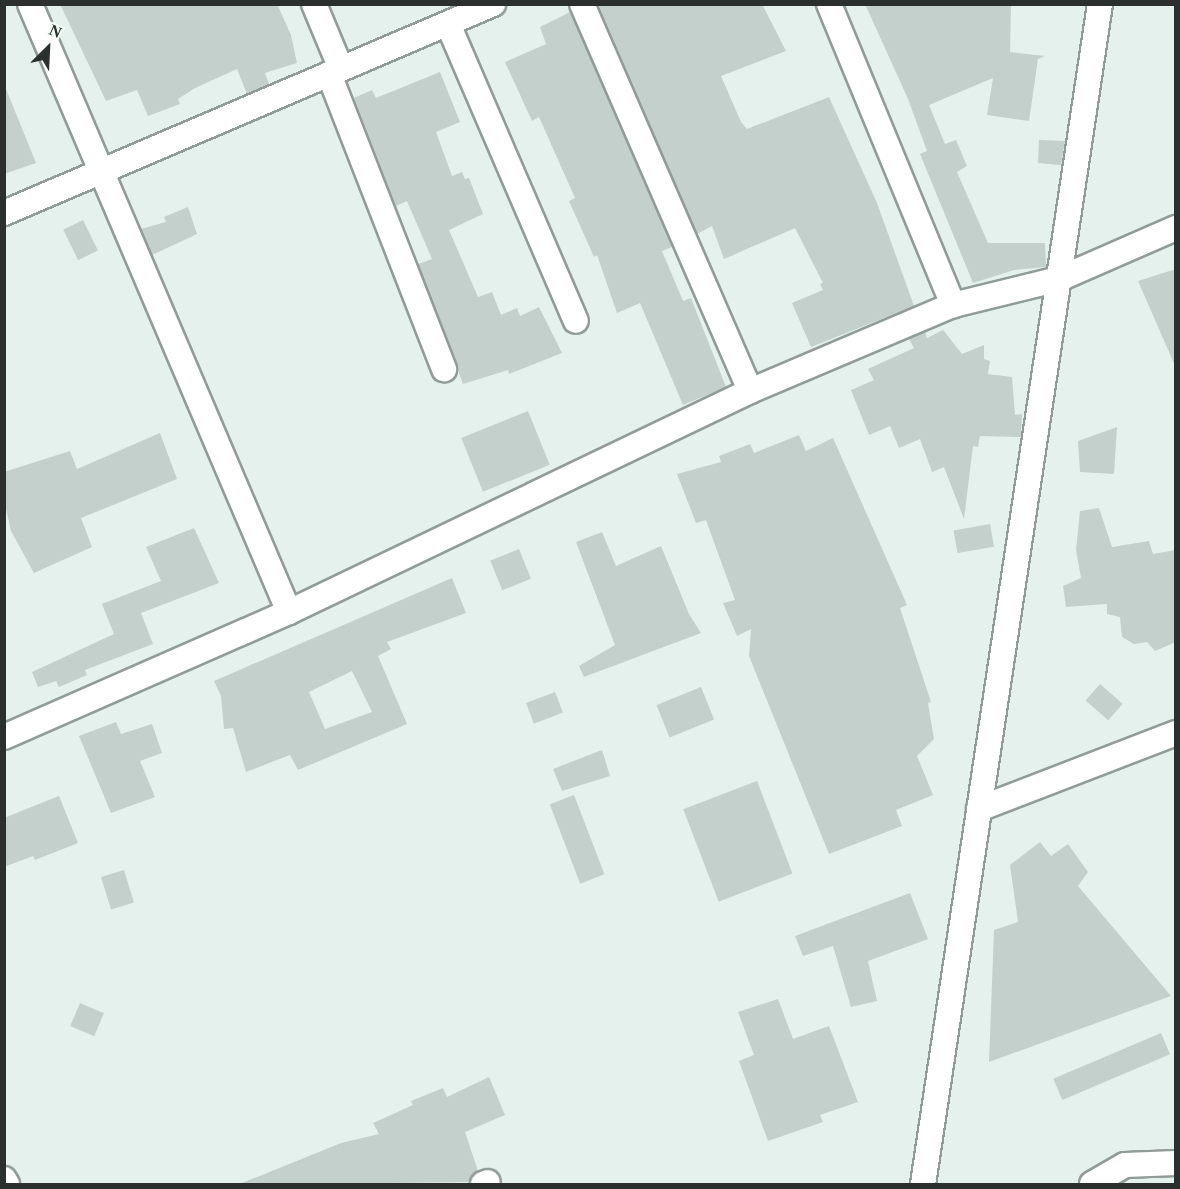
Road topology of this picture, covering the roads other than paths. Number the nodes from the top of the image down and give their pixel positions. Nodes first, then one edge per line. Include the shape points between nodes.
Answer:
1 (30, 4) edge
2 (315, 4) edge
3 (493, 4) edge
4 (582, 4) edge
5 (829, 4) edge
6 (1100, 4) edge
7 (448, 24) junction
8 (335, 72) junction
9 (102, 171) junction
10 (4, 213) edge
11 (1176, 228) edge
12 (1059, 279) junction
13 (953, 305) junction
14 (576, 321) dead end
15 (444, 369) dead end
16 (750, 391) junction
17 (289, 612) junction
18 (1176, 732) edge
19 (4, 737) edge
20 (979, 809) junction
21 (1176, 1163) edge
22 (4, 1179) edge
23 (7, 1185) edge
24 (923, 1185) edge
25 (1092, 1185) edge

1 - 9 street
2 - 8 street
3 - 7 street
4 - 16 street
5 - 13 street
6 - 12 street
7 - 8 street
7 - 14 street
8 - 9 street
8 - 15 street
9 - 10 street
9 - 17 street
11 - 12 street
12 - 13 street
12 - 20 street
13 - 16 street
16 - 17 street
17 - 19 street
18 - 20 street
20 - 24 street
21 - 25 street via 1125,1165
22 - 23 street

